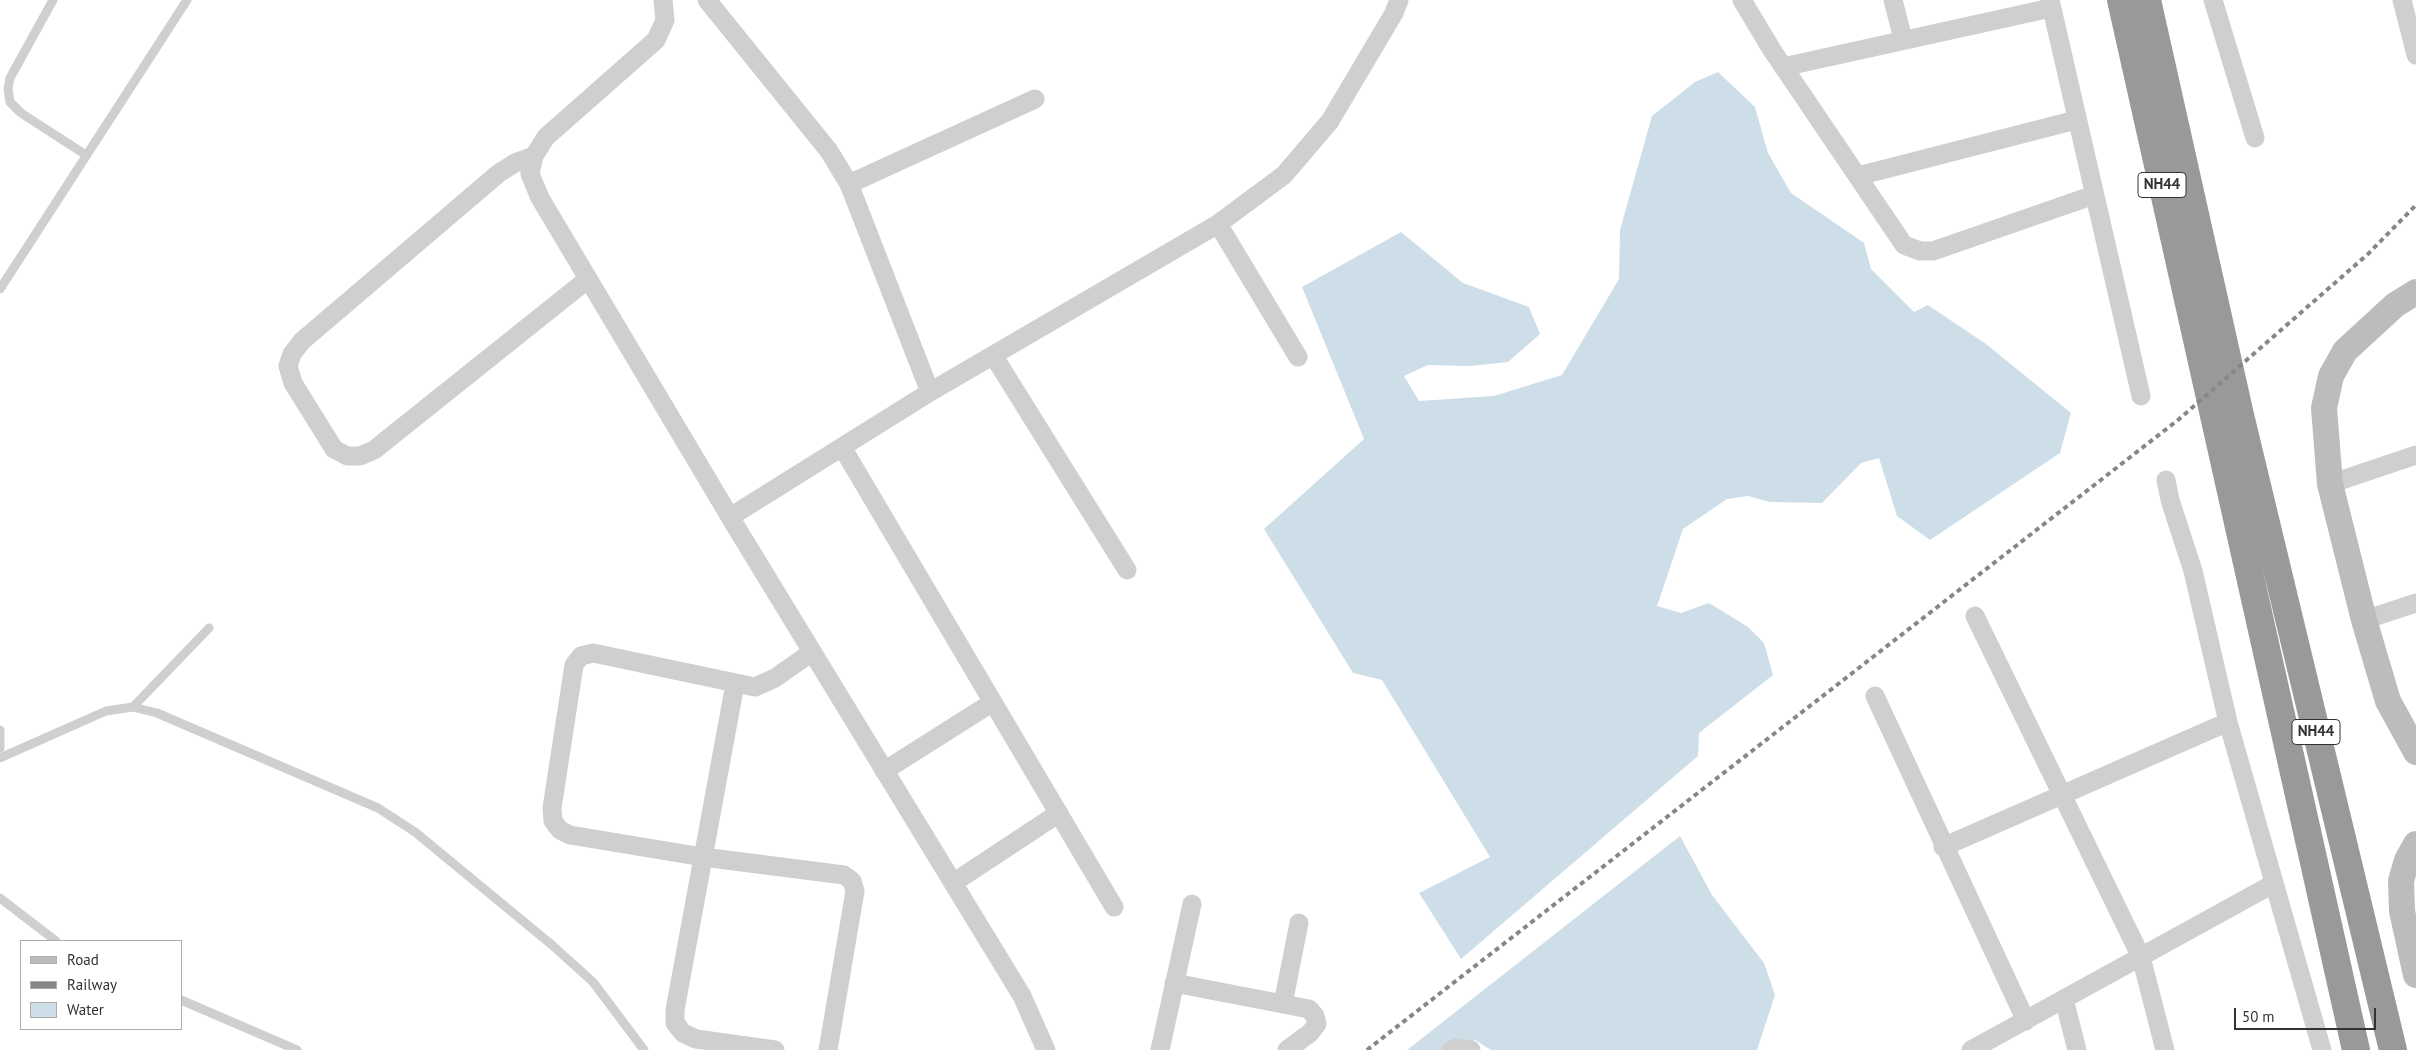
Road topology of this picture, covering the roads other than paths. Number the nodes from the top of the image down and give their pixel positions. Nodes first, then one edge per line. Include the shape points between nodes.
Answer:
1 (53, 0) edge
2 (187, 0) edge
3 (663, 0) edge
4 (707, 0) edge
5 (1398, 0) edge
6 (1742, 0) edge
7 (1893, 0) edge
8 (2121, 0) edge
9 (2148, 0) edge
10 (2213, 0) edge
11 (2402, 0) edge
12 (2050, 4) edge
13 (1903, 39) junction
14 (2416, 55) edge
15 (1784, 68) junction
16 (1035, 99) dead end
17 (2076, 120) junction
18 (2255, 138) dead end
19 (86, 155) junction
20 (534, 156) junction
21 (1858, 176) junction
22 (849, 184) junction
23 (2094, 195) junction
24 (1218, 224) junction
25 (588, 279) junction
26 (0, 289) edge
27 (2416, 292) edge
28 (993, 355) junction
29 (1298, 357) dead end
30 (2216, 367) junction
31 (930, 392) junction
32 (2141, 396) dead end
33 (842, 447) junction
34 (2416, 455) edge
35 (2166, 480) dead end
36 (2330, 484) junction
37 (730, 517) junction
38 (1127, 570) dead end
39 (2416, 603) edge
40 (1975, 616) dead end
41 (2364, 620) junction
42 (209, 628) dead end
43 (812, 652) junction
44 (735, 684) junction
45 (1875, 696) dead end
46 (993, 702) junction
47 (133, 707) junction
48 (2228, 722) junction
49 (0, 730) edge
50 (2412, 736) edge
51 (0, 748) edge
52 (0, 758) edge
53 (884, 771) junction
54 (2063, 794) junction
55 (1058, 813) junction
56 (2416, 844) edge
57 (1943, 847) junction
58 (703, 856) junction
59 (953, 884) junction
60 (2273, 884) junction
61 (0, 898) edge
62 (1192, 904) dead end
63 (1114, 907) dead end
64 (1298, 923) dead end
65 (55, 940) edge
66 (2141, 957) junction
67 (2416, 975) edge
68 (1174, 984) junction
69 (2064, 999) junction
70 (182, 1000) edge
71 (1283, 1004) junction
72 (2026, 1021) junction
73 (297, 1050) edge
74 (644, 1050) edge
75 (775, 1050) edge
76 (828, 1050) edge
77 (1046, 1050) edge
78 (1160, 1050) edge
79 (1287, 1050) edge
80 (1451, 1050) edge
81 (1471, 1050) edge
82 (1971, 1050) edge
83 (2077, 1050) edge
84 (2165, 1050) edge
85 (2322, 1050) edge
86 (2356, 1050) edge
87 (2393, 1050) edge

1 - 19 lane via 10,78 10,102 21,113
2 - 19 lane
3 - 20 street via 666,20 656,40 546,137
4 - 22 street via 829,151
5 - 24 street via 1347,94 1299,160 1284,176
6 - 15 street
7 - 13 street
8 - 30 highway, NH44
9 - 30 highway, NH44
10 - 18 street
11 - 14 street
12 - 13 street
12 - 17 street
13 - 15 street
15 - 21 street
16 - 22 street
17 - 21 street
17 - 23 street
19 - 26 lane
20 - 25 street via 530,174 540,198
20 - 25 street via 499,172 302,341 288,366 293,383 334,449 347,456 360,456 374,450
21 - 23 street via 1904,244 1920,251 1933,251
22 - 31 street
23 - 32 street
24 - 28 street
24 - 29 street
25 - 37 street
27 - 36 street via 2395,305 2345,351 2331,376 2324,408
28 - 31 street
28 - 38 street
30 - 86 highway, NH44 via 2215,425
30 - 87 highway, NH44 via 2240,415
31 - 33 street
33 - 37 street
33 - 46 street
34 - 36 street
35 - 48 street via 2193,571
36 - 41 street
37 - 43 street
39 - 41 street
40 - 54 street
41 - 50 street via 2388,700
42 - 47 lane
43 - 44 street via 763,684 755,687
43 - 53 street
44 - 58 street
44 - 58 street via 593,653 581,656 574,665 552,808 553,821 570,836
45 - 57 street
46 - 53 street
46 - 55 street
47 - 52 lane via 106,712
47 - 74 lane via 158,713 378,808 415,832 593,982
48 - 54 street
48 - 60 street
49 - 51 lane
53 - 59 street
54 - 57 street
54 - 66 street
55 - 59 street
55 - 63 street
56 - 67 street via 2401,881 2402,911
57 - 72 street
58 - 75 street via 675,1023 683,1033 696,1039
58 - 76 street via 844,875 852,881 855,891
59 - 77 street via 1022,996
60 - 66 street
60 - 85 street
61 - 65 lane
62 - 68 street
64 - 71 street
66 - 69 street
66 - 84 street
68 - 71 street
68 - 78 street
69 - 72 street
69 - 83 street
70 - 73 lane
71 - 79 street via 1308,1009 1315,1016 1316,1024
72 - 82 street
80 - 81 street

